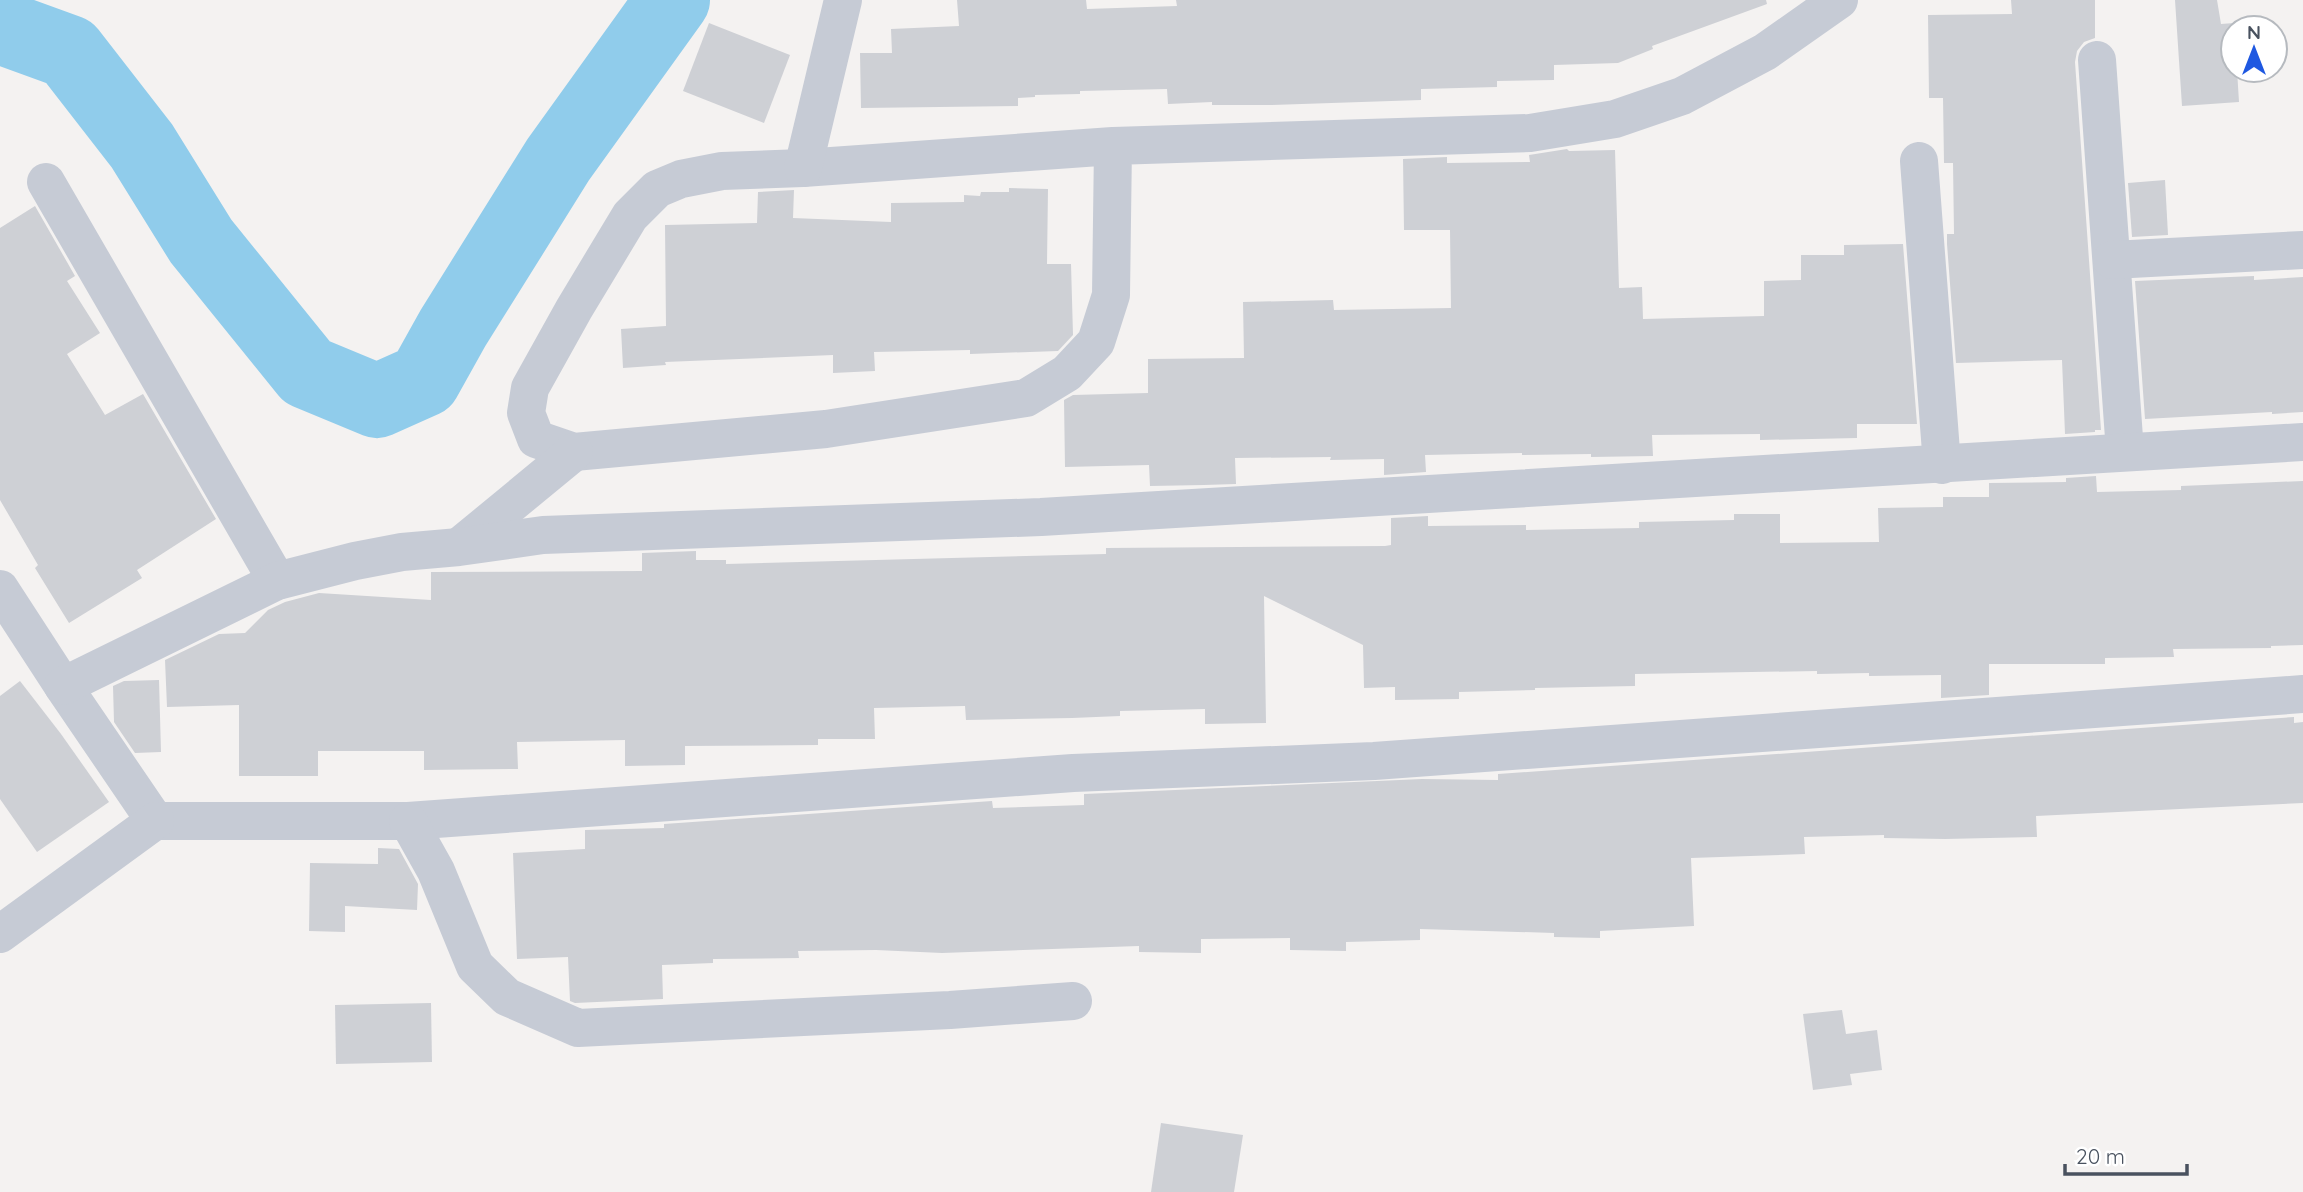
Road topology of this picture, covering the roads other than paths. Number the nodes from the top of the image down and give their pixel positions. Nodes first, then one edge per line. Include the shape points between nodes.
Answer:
1 (843, 0) edge
2 (1839, 0) edge
3 (2096, 60) dead end
4 (1113, 146) junction
5 (1919, 161) dead end
6 (803, 168) junction
7 (46, 182) dead end
8 (2303, 250) edge
9 (2112, 260) junction
10 (2303, 442) edge
11 (574, 452) junction
12 (2124, 452) junction
13 (1942, 465) junction
14 (459, 547) junction
15 (277, 581) junction
16 (0, 589) edge
17 (63, 686) junction
18 (2303, 694) edge
19 (155, 821) junction
20 (408, 821) junction
21 (0, 934) edge
22 (1073, 1001) dead end

1 - 6 street
2 - 4 street via 1765,52 1682,96 1615,119 1530,134
3 - 9 street
4 - 6 street
4 - 11 street via 1111,295 1096,342 1067,373 1026,398 826,429
5 - 13 street
6 - 11 street via 722,171 681,179 657,189 630,216 530,388 526,413 536,439
7 - 15 street
8 - 9 street
9 - 12 street
10 - 12 street
11 - 14 street
12 - 13 street
13 - 14 street via 1041,517 543,535
14 - 15 street via 402,552
15 - 17 street
16 - 17 street
17 - 19 street
18 - 20 street via 1374,761 1073,773
19 - 20 street
19 - 21 street
20 - 22 street via 436,871 475,966 507,997 578,1028

